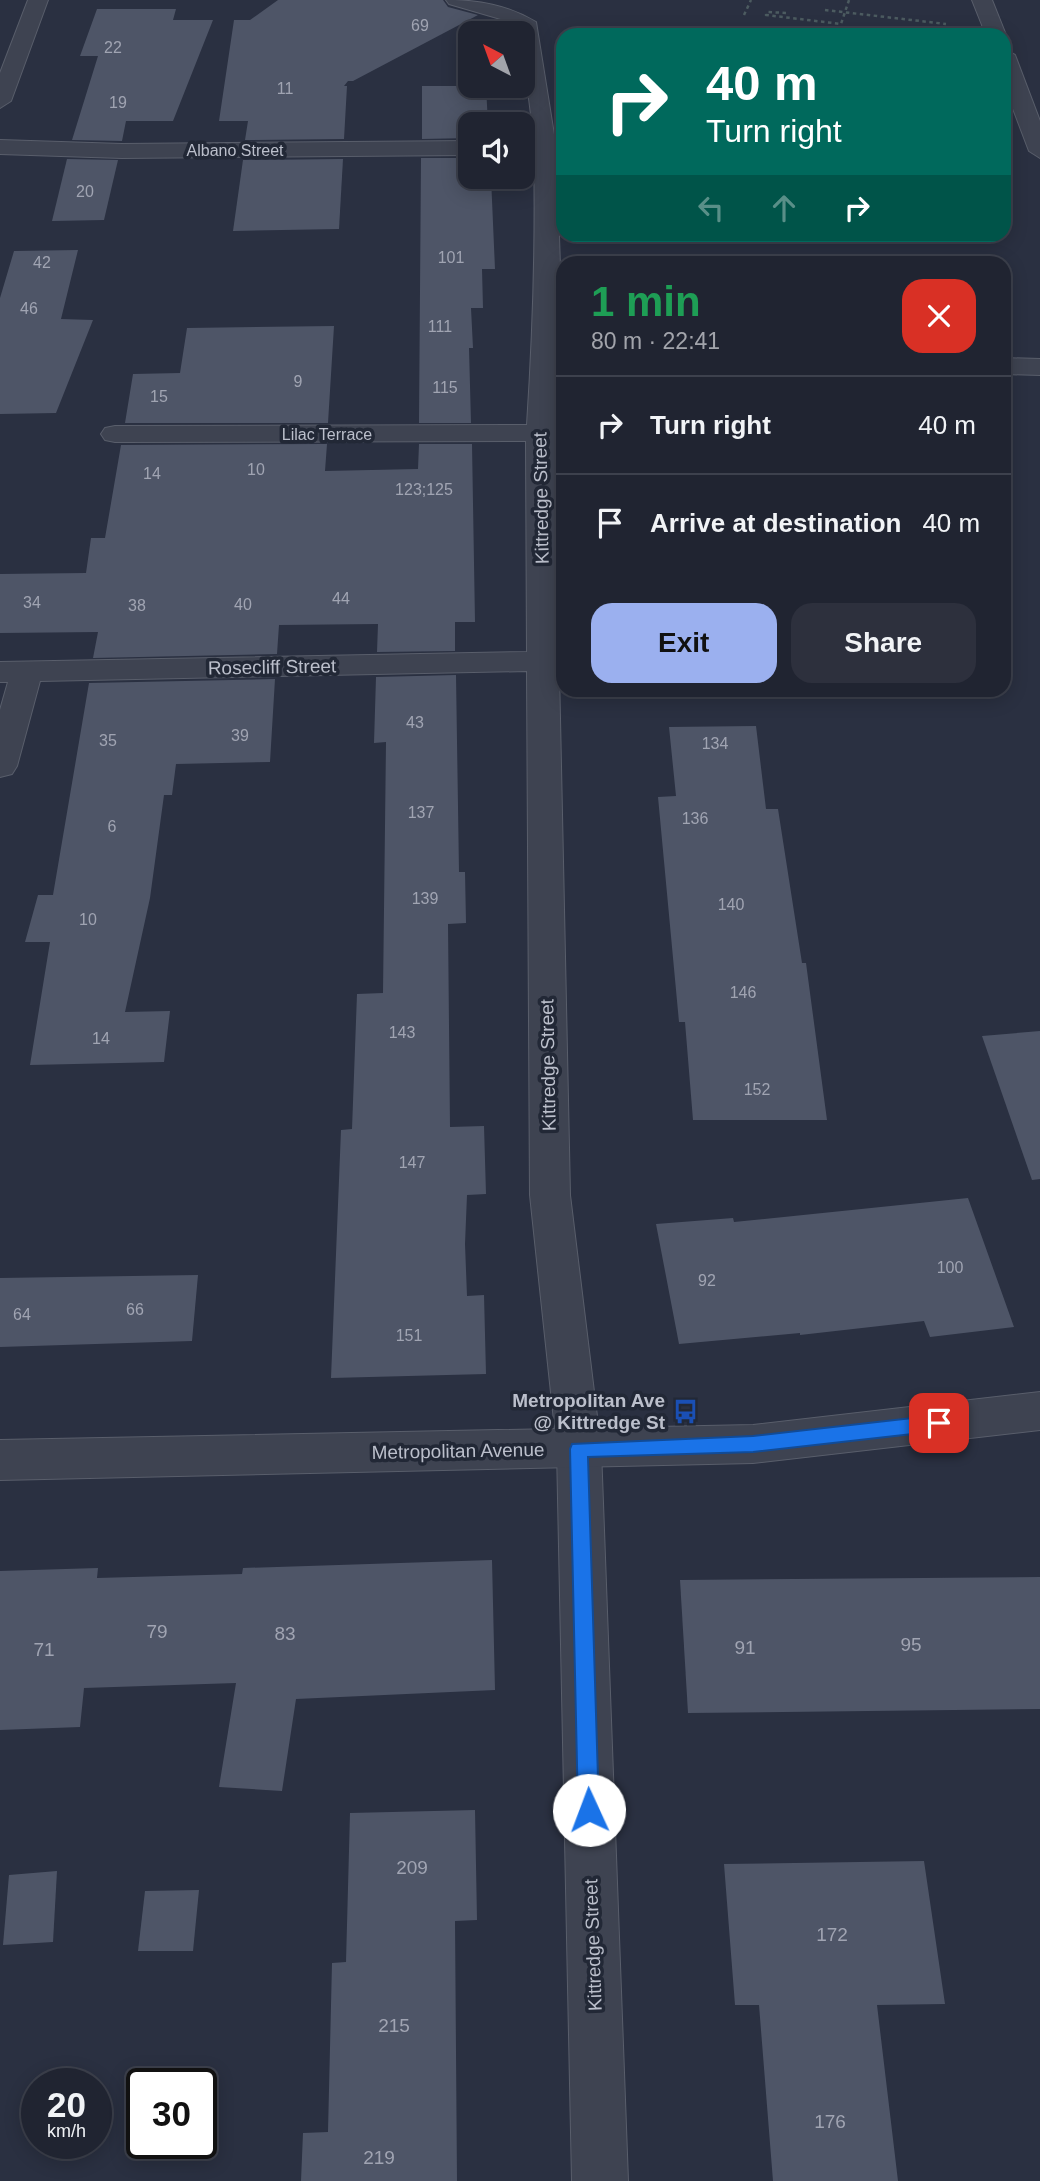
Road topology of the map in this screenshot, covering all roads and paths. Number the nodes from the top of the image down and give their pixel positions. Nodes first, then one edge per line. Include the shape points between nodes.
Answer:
1 (38, 0) edge
2 (456, 0) edge
3 (751, 0) edge
4 (849, 0) edge
5 (982, 0) edge
6 (825, 10) dead end
7 (845, 12) junction
8 (786, 13) dead end
9 (744, 15) dead end
10 (957, 26) dead end
11 (993, 28) edge
12 (1011, 72) edge
13 (1015, 81) junction
14 (1040, 81) edge
15 (0, 101) edge
16 (533, 112) edge
17 (0, 147) edge
18 (458, 148) edge
19 (1040, 151) edge
20 (535, 158) edge
21 (554, 348) edge
22 (1011, 366) edge
23 (1040, 367) edge
24 (540, 433) junction
25 (115, 434) dead end
26 (544, 662) junction
27 (13, 672) edge
28 (0, 766) edge
29 (1040, 1411) edge
30 (579, 1449) junction
31 (0, 1460) edge
32 (600, 2181) edge

1 - 15 street
2 - 16 street, Kittredge Street via 529,26
3 - 9 path
4 - 7 path
5 - 11 street
6 - 7 path
7 - 8 path via 841,24 766,15
7 - 10 path
12 - 13 street
13 - 14 street
13 - 19 street
17 - 18 street, Albano Street
20 - 21 street, Kittredge Street
21 - 24 street, Kittredge Street
22 - 23 street
24 - 25 street, Lilac Terrace
24 - 26 street, Kittredge Street
26 - 27 street, Rosecliff Street
26 - 30 street, Kittredge Street via 550,1195
27 - 28 street
29 - 30 street, Metropolitan Avenue via 753,1444
30 - 31 street, Metropolitan Avenue
30 - 32 street, Kittredge Street

